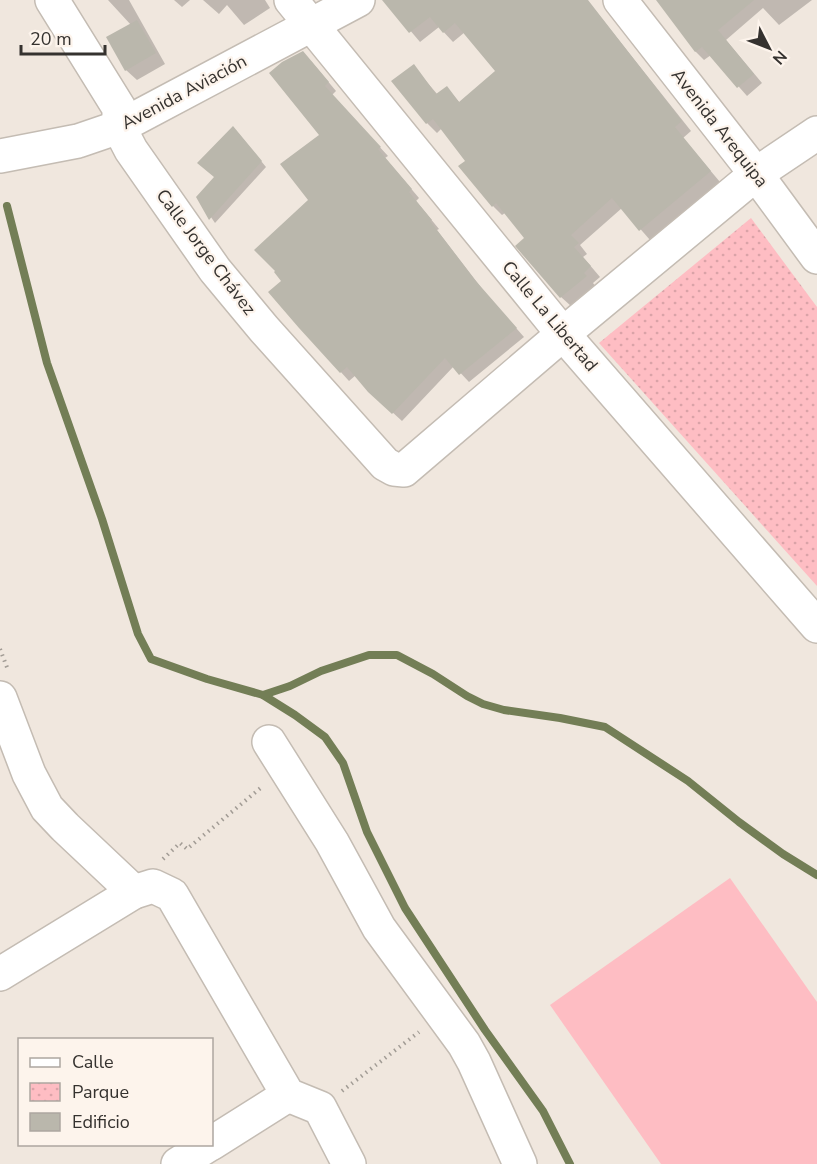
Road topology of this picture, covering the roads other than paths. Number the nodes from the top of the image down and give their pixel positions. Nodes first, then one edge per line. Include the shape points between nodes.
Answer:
1 (52, 0) edge
2 (358, 0) edge
3 (620, 0) edge
4 (301, 12) edge
5 (119, 127) junction
6 (817, 132) edge
7 (0, 156) edge
8 (756, 174) junction
9 (817, 257) edge
10 (563, 334) junction
11 (817, 626) edge
12 (2, 708) edge
13 (269, 742) dead end
14 (134, 892) junction
15 (0, 974) edge
16 (288, 1095) junction
17 (213, 1143) edge
18 (208, 1146) edge
19 (178, 1164) edge
20 (349, 1164) edge
21 (520, 1164) edge

1 - 5 street, Calle Jorge Chávez via 119,108
2 - 4 street, Avenida Aviación
3 - 8 street, Avenida Arequipa
4 - 5 street, Avenida Aviación
4 - 10 street, Calle La Libertad
5 - 7 street, Avenida Aviación via 78,141
5 - 10 street, Calle Jorge Chávez via 215,270 385,464 394,469 404,470
6 - 8 street
8 - 9 street, Avenida Arequipa
8 - 10 street
10 - 11 street, Calle La Libertad
12 - 14 street via 47,808
13 - 21 street via 332,842 379,928 469,1053
14 - 15 street
14 - 16 street via 153,886 172,895
16 - 17 street
16 - 20 street via 320,1108
18 - 19 street

